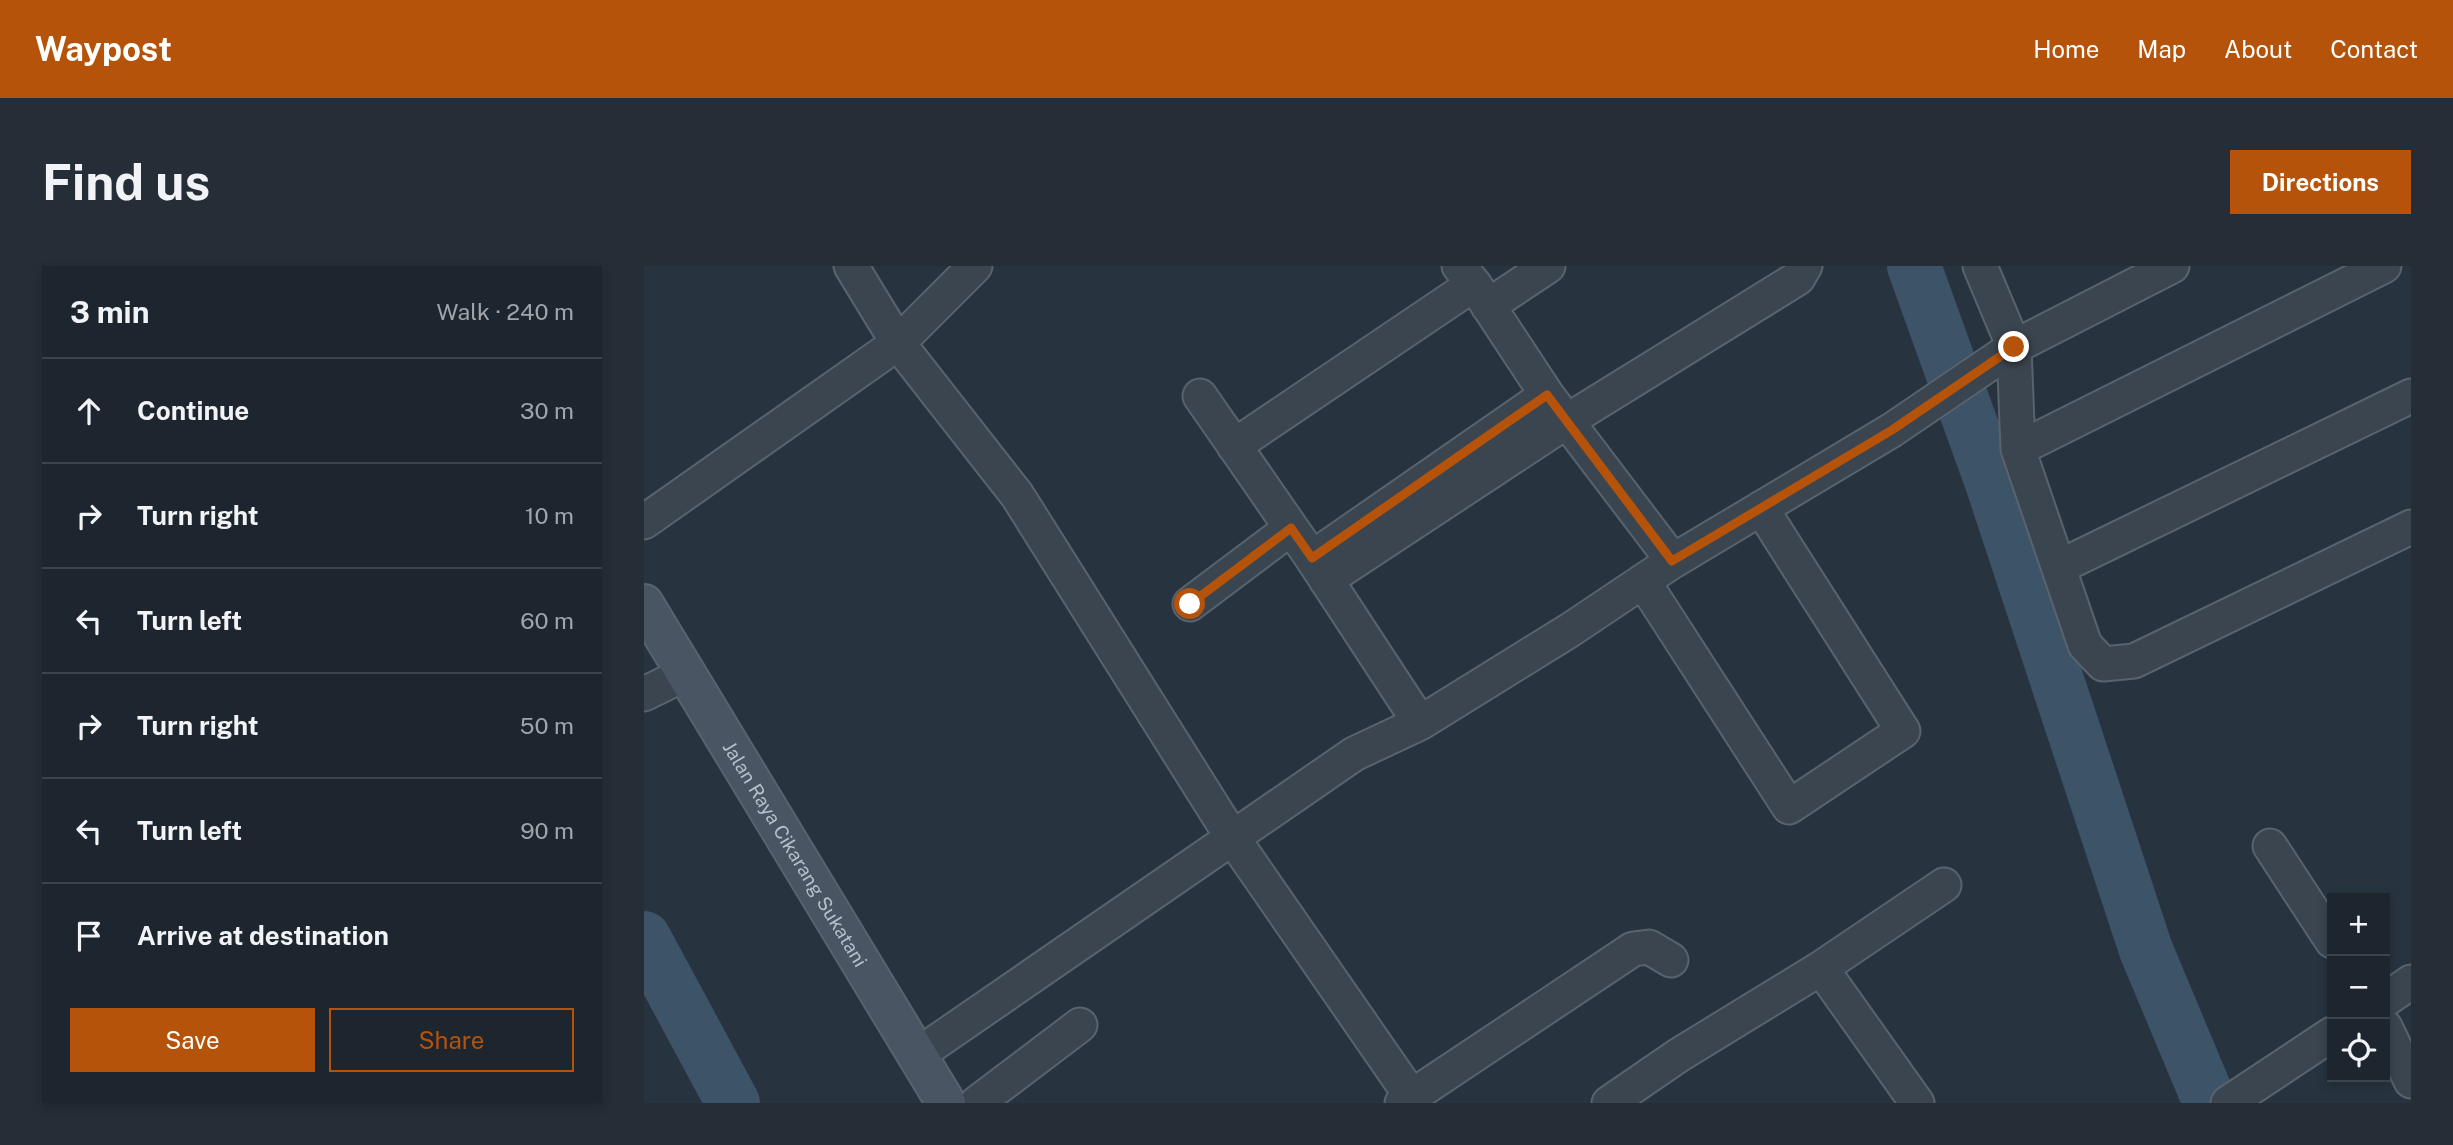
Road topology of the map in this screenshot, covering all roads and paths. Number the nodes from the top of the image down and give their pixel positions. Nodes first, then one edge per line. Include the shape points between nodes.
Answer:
1 (851, 266) edge
2 (975, 266) edge
3 (1548, 266) edge
4 (1805, 266) edge
5 (1980, 266) edge
6 (2172, 266) edge
7 (2384, 266) edge
8 (1474, 285) edge
9 (898, 343) junction
10 (2014, 347) junction
11 (1547, 395) junction
12 (1200, 396) dead end
13 (2411, 396) edge
14 (1567, 421) junction
15 (1234, 446) junction
16 (2018, 449) junction
17 (1762, 508) junction
18 (644, 523) edge
19 (2411, 527) edge
20 (1291, 528) junction
21 (1672, 561) junction
22 (2059, 567) junction
23 (1319, 569) junction
24 (1643, 581) junction
25 (644, 604) edge
26 (1190, 604) dead end
27 (687, 673) junction
28 (644, 694) edge
29 (1420, 723) junction
30 (1232, 837) junction
31 (2270, 846) dead end
32 (1944, 885) dead end
33 (2327, 933) edge
34 (1671, 960) dead end
35 (1821, 968) junction
36 (2411, 982) edge
37 (2390, 997) edge
38 (1080, 1025) dead end
39 (2327, 1037) edge
40 (2390, 1037) edge
41 (916, 1056) junction
42 (2411, 1081) edge
43 (1410, 1101) edge
44 (946, 1103) edge
45 (977, 1103) edge
46 (1609, 1103) edge
47 (1917, 1103) edge
48 (2228, 1103) edge

1 - 9 street
2 - 9 street
3 - 8 street
4 - 14 street via 1798,278
5 - 10 street
6 - 10 street
7 - 16 street
8 - 11 street
8 - 15 street
9 - 18 street
9 - 30 street via 1017,495
10 - 16 street
10 - 17 street via 1892,430
11 - 14 street
11 - 23 street
12 - 15 street
13 - 22 street
14 - 21 street
14 - 23 street
15 - 20 street
16 - 22 street
17 - 21 street
17 - 24 street via 1903,731 1789,807
19 - 22 street via 2134,661 2103,664 2085,645
20 - 23 street
20 - 26 street
21 - 24 street
23 - 29 street
24 - 29 street
25 - 27 main road, Jalan Raya Cikarang Sukatani
27 - 28 street
27 - 41 main road, Jalan Raya Cikarang Sukatani
29 - 30 street via 1354,754
30 - 41 street
30 - 43 street
31 - 33 street
32 - 35 street
34 - 43 street via 1649,947 1633,949
35 - 46 street
35 - 47 street
36 - 37 street
38 - 45 street
39 - 48 street
40 - 42 street
41 - 44 main road, Jalan Raya Cikarang Sukatani

